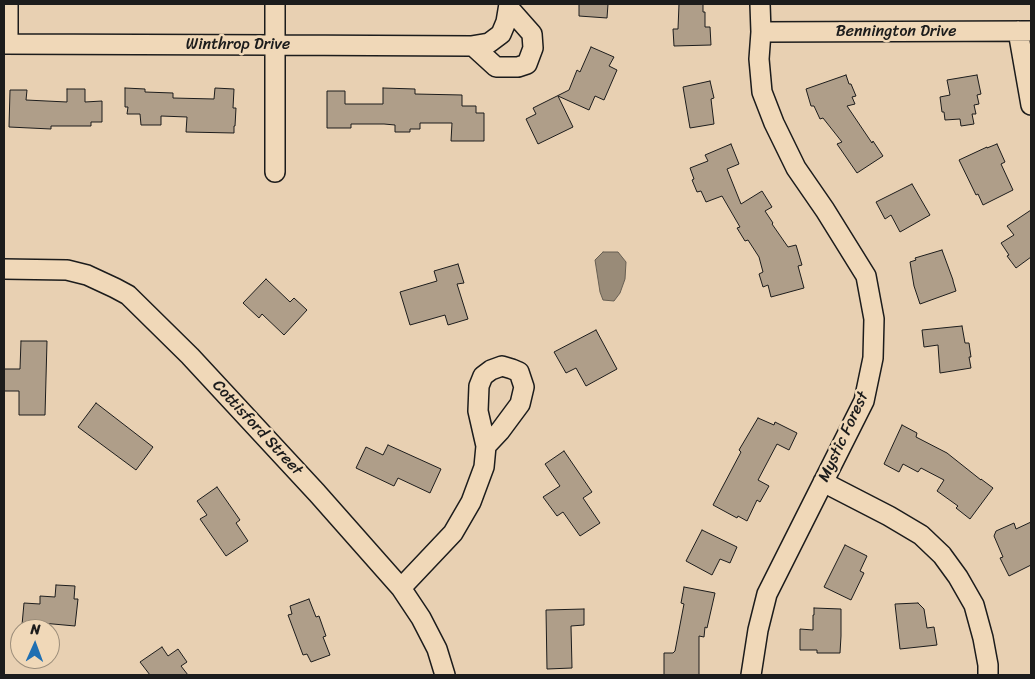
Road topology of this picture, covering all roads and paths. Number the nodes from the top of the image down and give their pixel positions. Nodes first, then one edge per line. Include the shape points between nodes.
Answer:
1 (8, 4) edge
2 (275, 4) edge
3 (760, 4) edge
4 (509, 6) edge
5 (1025, 31) edge
6 (761, 32) junction
7 (6, 44) edge
8 (275, 45) junction
9 (473, 46) junction
10 (1031, 105) edge
11 (275, 172) dead end
12 (4, 269) edge
13 (486, 446) dead end
14 (823, 482) junction
15 (401, 588) junction
16 (445, 675) edge
17 (751, 675) edge
18 (988, 675) edge

1 - 7 street
2 - 8 street
3 - 6 street, Mystic Forest
4 - 9 street, Winthrop Drive via 501,34 488,43
4 - 9 street via 532,34 533,48 527,64 496,67
5 - 6 street, Bennington Drive
5 - 10 street
6 - 14 street, Mystic Forest via 762,92 774,123 796,168 866,276 874,319 873,358 864,401
7 - 8 street, Winthrop Drive
8 - 9 street, Winthrop Drive
8 - 11 street
12 - 15 street, Cottisford Street via 67,270 87,275 128,295 190,356
13 - 15 street via 484,467 471,502 453,533
14 - 17 street, Mystic Forest via 767,594
14 - 18 street via 921,535 942,555 974,605
15 - 16 street, Cottisford Street via 437,649

